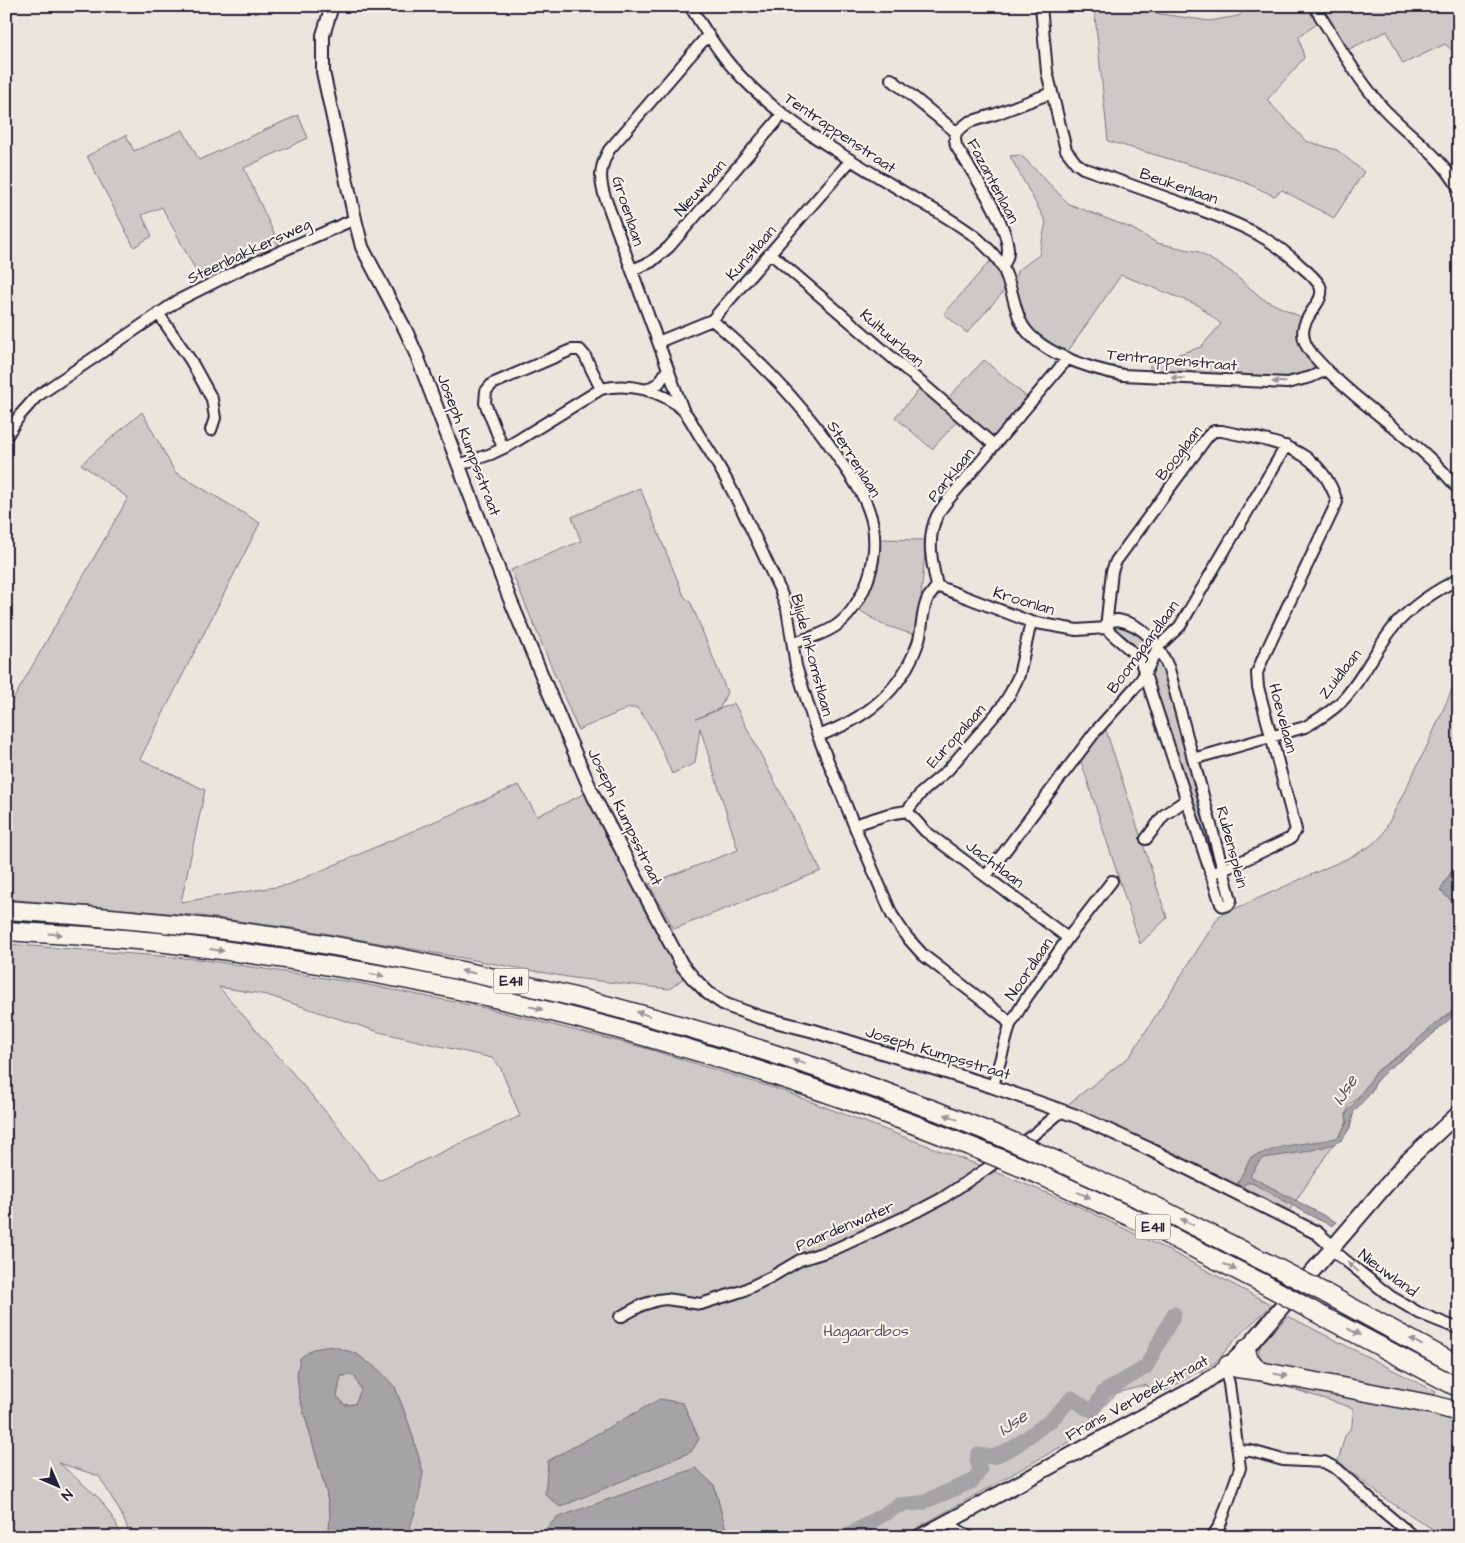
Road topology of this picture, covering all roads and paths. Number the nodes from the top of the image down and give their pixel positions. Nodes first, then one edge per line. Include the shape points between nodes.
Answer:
1 (332, 6) edge
2 (690, 6) edge
3 (1041, 6) edge
4 (1314, 6) edge
5 (708, 35) junction
6 (891, 79) dead end
7 (1051, 93) junction
8 (782, 115) junction
9 (956, 132) junction
10 (851, 160) junction
11 (1459, 188) edge
12 (354, 219) junction
13 (770, 254) junction
14 (1003, 266) junction
15 (632, 270) junction
16 (158, 314) junction
17 (712, 320) junction
18 (658, 342) junction
19 (1068, 358) junction
20 (668, 369) junction
21 (1326, 370) junction
22 (601, 389) junction
23 (648, 389) junction
24 (683, 410) junction
25 (211, 430) dead end
26 (6, 437) edge
27 (994, 445) junction
28 (1286, 446) junction
29 (502, 448) junction
30 (459, 465) junction
31 (1459, 490) edge
32 (1337, 502) joint
33 (1459, 579) edge
34 (937, 586) junction
35 (1031, 622) junction
36 (1106, 628) junction
37 (793, 643) junction
38 (1158, 646) junction
39 (1145, 674) junction
40 (818, 736) junction
41 (1272, 737) junction
42 (1193, 759) junction
43 (1186, 800) junction
44 (906, 811) junction
45 (854, 825) junction
46 (1146, 839) dead end
47 (1223, 870) junction
48 (1210, 873) junction
49 (986, 876) junction
50 (1112, 881) dead end
51 (6, 910) edge
52 (6, 931) edge
53 (1068, 938) junction
54 (1010, 1025) junction
55 (993, 1086) junction
56 (1062, 1111) junction
57 (1459, 1113) edge
58 (1333, 1247) junction
59 (620, 1316) dead end
60 (1459, 1329) edge
61 (1246, 1349) junction
62 (1227, 1366) junction
63 (1459, 1366) edge
64 (1259, 1371) junction
65 (1459, 1388) edge
66 (1459, 1412) edge
67 (1238, 1450) junction
68 (946, 1522) junction
69 (1217, 1534) edge
70 (920, 1537) edge
71 (968, 1537) edge
72 (1414, 1537) edge

1 - 12 street, Joseph Kumpsstraat via 323,35 323,72
2 - 5 street, Tentrappenstraat
3 - 7 street, Beukenlaan
4 - 11 street via 1365,86 1399,124 1446,168
5 - 8 street, Tentrappenstraat via 734,70
5 - 15 street, Groenlaan via 603,162 601,186
6 - 9 street, Fazantenlaan
7 - 9 street via 969,122
7 - 21 street, Beukenlaan via 1066,150 1083,168 1226,218 1275,245 1312,276 1319,285 1321,297 1304,324 1304,335 1310,351
8 - 10 street, Tentrappenstraat
8 - 15 street, Nieuwlaan via 669,247 651,262
9 - 14 street, Fazantenlaan via 956,146 1004,230 1008,249
10 - 13 street, Kunstlaan
10 - 14 street, Tentrappenstraat via 977,238
12 - 16 street, Steenbakkersweg via 243,268
12 - 30 street, Joseph Kumpsstraat via 362,247 410,340
13 - 17 street, Kunstlaan
13 - 27 street, Kultuurlaan
14 - 19 street, Tentrappenstraat via 1020,321 1027,333
15 - 18 street, Groenlaan
16 - 25 street via 191,361 212,399 215,418
16 - 26 street, Steenbakkersweg via 36,397
17 - 18 street, Kunstlaan
17 - 37 street, Sterrenlaan via 796,401 824,436 862,494 870,513 874,536 873,562 859,601 835,628
18 - 20 street, Groenlaan
21 -> 19 street, Tentrappenstraat via 1287,383 1123,375
19 - 27 street, Parklaan
20 - 23 street via 658,383
20 - 24 street, Groenlaan
21 - 31 street via 1422,450
22 - 23 street, Blijde Inkomstlaan
22 - 29 street, Blijde Inkomstlaan
22 - 29 street via 580,350 571,350 492,384 486,391 485,403
23 - 24 street, Blijde Inkomstlaan
24 - 37 street, Blijde Inkomstlaan via 720,466 768,565 787,609
27 - 34 street, Parklaan via 937,516 931,544
28 - 32 street, Booglaan via 1310,459 1321,471
28 - 36 street, Booglaan via 1222,431 1214,431 1208,436 1116,561
28 - 38 street, Boomgaardlaan via 1180,626
29 - 30 street, Blijde Inkomstlaan
30 - 55 street, Joseph Kumpsstraat via 509,597 585,777 668,940 692,978 708,993 742,1012
32 - 41 street, Hoevelaan via 1257,673
33 - 41 street, Zuidlaan via 1421,600 1398,622 1356,683 1333,709 1305,727
34 - 35 street, Kroonlan
34 - 40 street via 927,600 919,642 887,695 856,720
35 - 36 street, Kroonlan via 1077,630
35 - 44 street, Europalaan via 1018,675 1006,700 947,771
36 - 38 street, Rubensplein via 1111,622 1126,621 1141,629
36 - 39 street, Rubensplein via 1136,655
37 - 40 street, Blijde Inkomstlaan via 796,666
38 - 39 street, Boomgaardlaan
38 - 42 street, Rubensplein via 1169,669
39 - 43 street, Rubensplein
39 - 49 street, Boomgaardlaan via 1095,732
40 - 45 street, Blijde Inkomstlaan
41 - 42 street, Zuidlaan
41 - 47 street, Hoevelaan via 1296,830 1291,838
42 - 47 street, Rubensplein
43 - 46 street via 1164,815
43 - 48 street, Rubensplein
44 - 45 street
44 - 49 street, Jachtlaan via 925,831
45 - 54 street, Blijde Inkomstlaan via 892,915 906,936 923,954
47 - 48 street, Hoevelaan
47 - 48 street, Rubensplein via 1231,900 1226,906 1221,904
49 - 53 street, Jachtlaan
50 - 53 street, Noordlaan
63 -> 51 highway, E411, bridge via 1277,1268 1057,1161 930,1108 733,1040 508,980 390,956 179,924
52 -> 65 highway, E411, bridge via 188,946 388,976 501,999 728,1060 830,1093 1040,1175 1150,1226
53 - 54 street, Noordlaan
54 - 55 street, Noordlaan
55 - 56 street, Joseph Kumpsstraat
56 - 58 street, Joseph Kumpsstraat via 1167,1158 1317,1233
56 - 59 street, Paardenwater via 986,1169 922,1209 835,1249 800,1260 742,1291 701,1304 658,1300
57 - 58 main road, Frans Verbeekstraat via 1405,1163
60 -> 58 street, Nieuwland via 1419,1313 1390,1296 1336,1253
58 - 61 main road, Frans Verbeekstraat
61 - 62 main road, Frans Verbeekstraat
61 - 64 highway via 1248,1358
62 - 64 highway
62 - 67 street
62 - 68 main road, Frans Verbeekstraat via 1201,1384
64 -> 66 highway
67 - 69 street via 1240,1468
67 - 72 street via 1283,1460 1324,1462 1337,1469
68 - 70 main road, Frans Verbeekstraat
68 - 71 street

